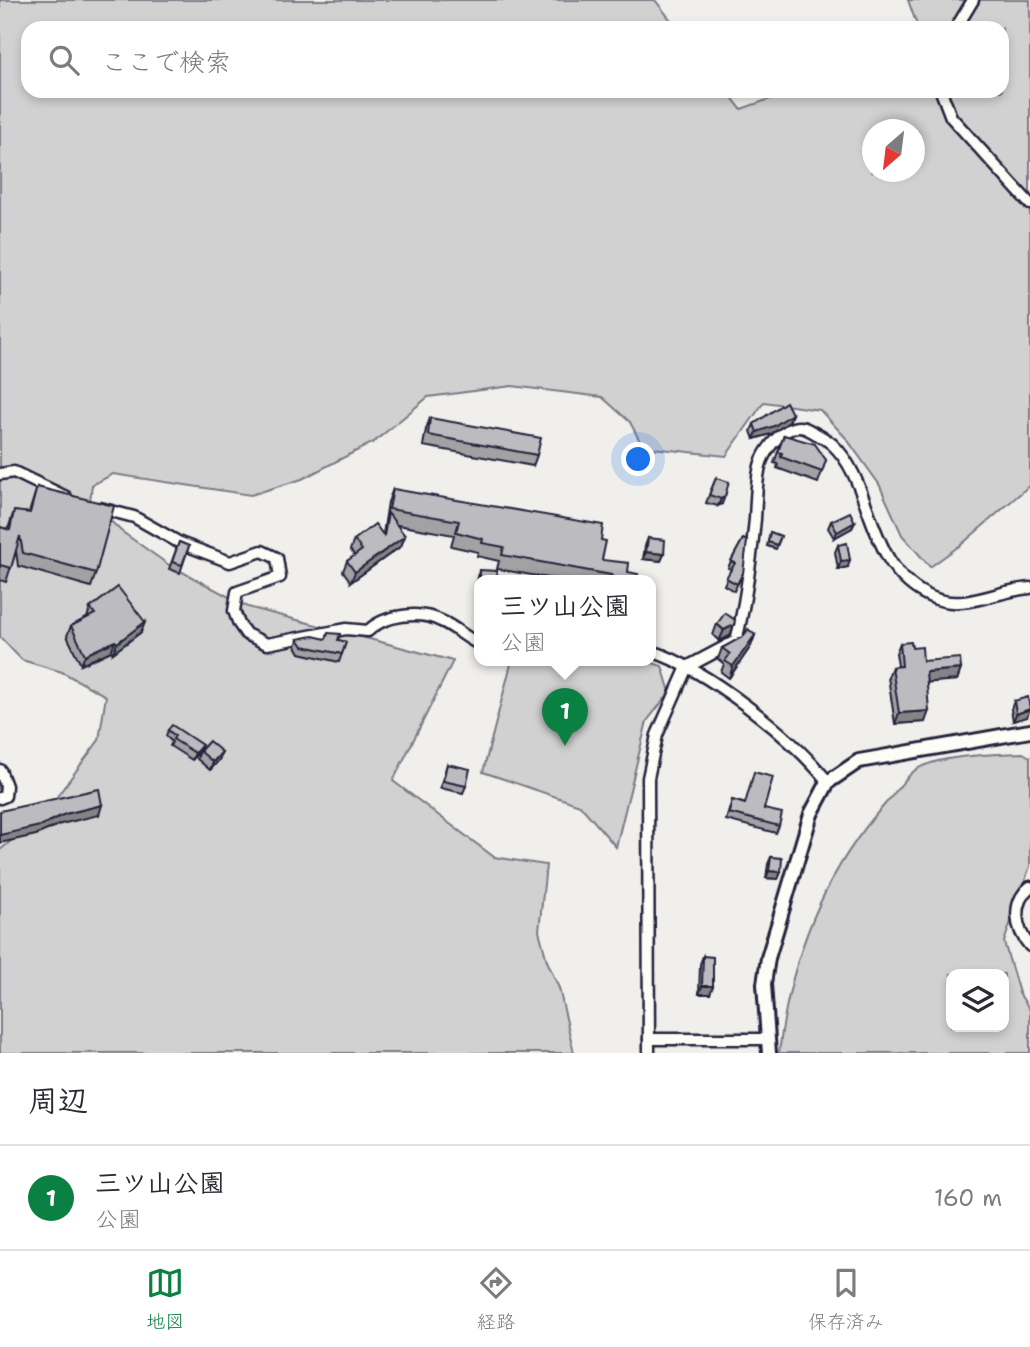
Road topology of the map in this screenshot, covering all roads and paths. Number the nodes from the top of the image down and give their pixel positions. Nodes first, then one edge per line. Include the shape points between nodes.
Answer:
1 (973, 0) edge
2 (960, 21) edge
3 (944, 98) edge
4 (1030, 204) edge
5 (0, 474) edge
6 (1030, 587) edge
7 (474, 641) edge
8 (656, 653) edge
9 (687, 667) junction
10 (1030, 731) edge
11 (0, 770) edge
12 (828, 782) junction
13 (0, 797) edge
14 (1030, 887) edge
15 (1030, 946) edge
16 (649, 1039) junction
17 (766, 1039) junction
18 (649, 1053) edge
19 (769, 1053) edge

1 - 2 street
3 - 4 street via 951,117
5 - 7 street via 14,472 85,504 134,517 180,543 230,562 262,551 276,558 281,577 237,592 234,611 246,634 267,644 346,629 368,631 392,617 415,616 439,619
6 - 9 street via 955,602 932,598 906,581 889,560 832,444 803,426 793,427 774,441 760,464 750,568 736,641
8 - 9 street
9 - 12 street via 777,731
9 - 16 street via 657,735 648,778
10 - 12 street via 859,761
11 - 13 street via 6,786 5,796
12 - 17 street via 811,814 768,958
14 - 15 street via 1023,892 1016,916
16 - 17 street
16 - 18 street
17 - 19 street

